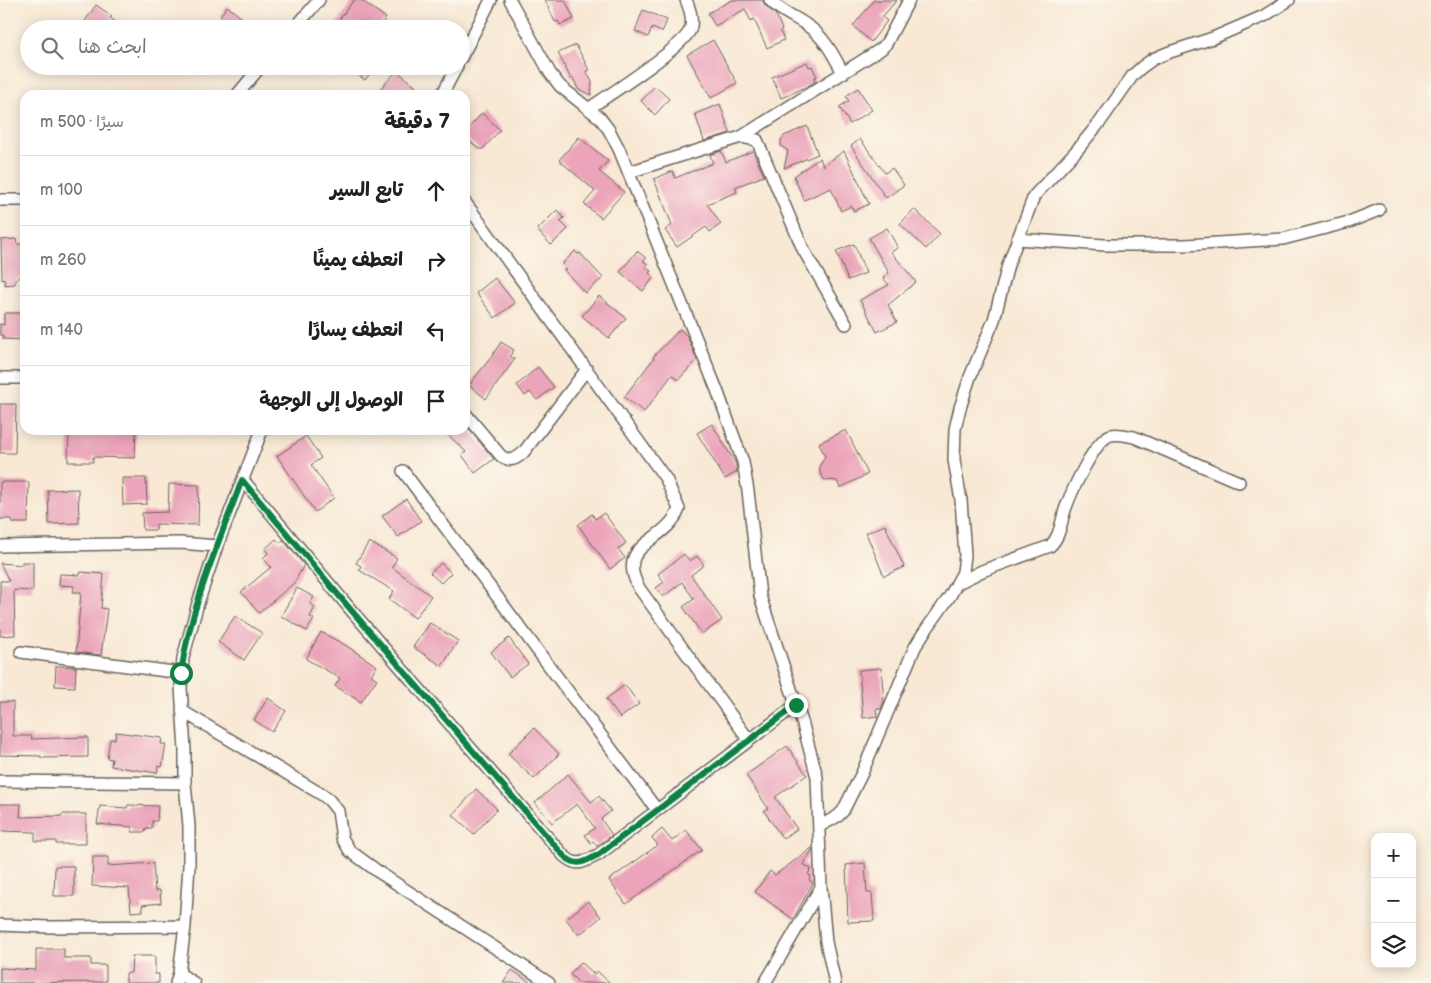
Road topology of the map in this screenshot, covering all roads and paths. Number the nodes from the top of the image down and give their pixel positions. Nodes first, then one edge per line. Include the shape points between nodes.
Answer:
1 (318, 0) edge
2 (491, 0) edge
3 (510, 0) edge
4 (686, 0) edge
5 (770, 0) edge
6 (909, 0) edge
7 (1289, 0) edge
8 (301, 20) edge
9 (470, 41) edge
10 (843, 73) junction
11 (254, 75) edge
12 (452, 75) edge
13 (241, 90) edge
14 (445, 90) edge
15 (588, 109) junction
16 (741, 137) junction
17 (629, 172) junction
18 (1, 199) edge
19 (20, 200) edge
20 (470, 209) edge
21 (1379, 210) dead end
22 (1017, 239) junction
23 (846, 324) dead end
24 (587, 369) junction
25 (0, 378) edge
26 (20, 378) edge
27 (470, 419) edge
28 (260, 435) edge
29 (403, 471) dead end
30 (242, 480) junction
31 (1239, 482) dead end
32 (0, 546) edge
33 (217, 546) junction
34 (958, 583) junction
35 (21, 652) dead end
36 (181, 673) junction
37 (796, 705) junction
38 (182, 711) junction
39 (749, 740) junction
40 (0, 781) edge
41 (185, 783) junction
42 (657, 810) junction
43 (820, 826) junction
44 (821, 887) junction
45 (0, 925) edge
46 (185, 926) junction
47 (178, 978) edge
48 (194, 983) edge
49 (549, 983) edge
50 (765, 983) edge
51 (835, 983) edge

1 - 8 street
2 - 9 street
3 - 15 street via 550,73 560,86
4 - 15 street via 692,26 684,38
5 - 10 street via 820,36
6 - 10 street via 886,44
7 - 22 street via 1264,16 1153,59 1142,67 1078,150 1034,196
10 - 16 street
11 - 13 street
12 - 14 street
15 - 17 street via 609,130
16 - 17 street
16 - 23 street via 757,140 803,249
17 - 37 street via 743,462 760,596
18 - 19 street
20 - 24 street
21 - 22 street via 1348,222 1283,239 1105,246
22 - 34 street via 994,320 970,377 955,429 954,460 965,555
24 - 27 street via 523,453 514,460 501,456
24 - 39 street via 666,479 678,504 679,509 672,521 636,552 632,576
25 - 26 street
28 - 30 street
29 - 42 street
30 - 33 street
30 - 42 street via 572,863 578,864 598,855
31 - 34 street via 1134,437 1109,435 1084,467 1066,506 1055,542
32 - 33 street via 180,543
33 - 36 street via 188,638
34 - 43 street via 915,647 843,811
35 - 36 street
36 - 38 street
37 - 39 street
37 - 43 street via 817,778
38 - 41 street
38 - 49 street via 321,794 338,811 342,838 350,851
39 - 42 street
40 - 41 street
41 - 46 street via 189,826
43 - 44 street
44 - 50 street
44 - 51 street via 826,942
45 - 46 street
46 - 47 street
47 - 48 street

